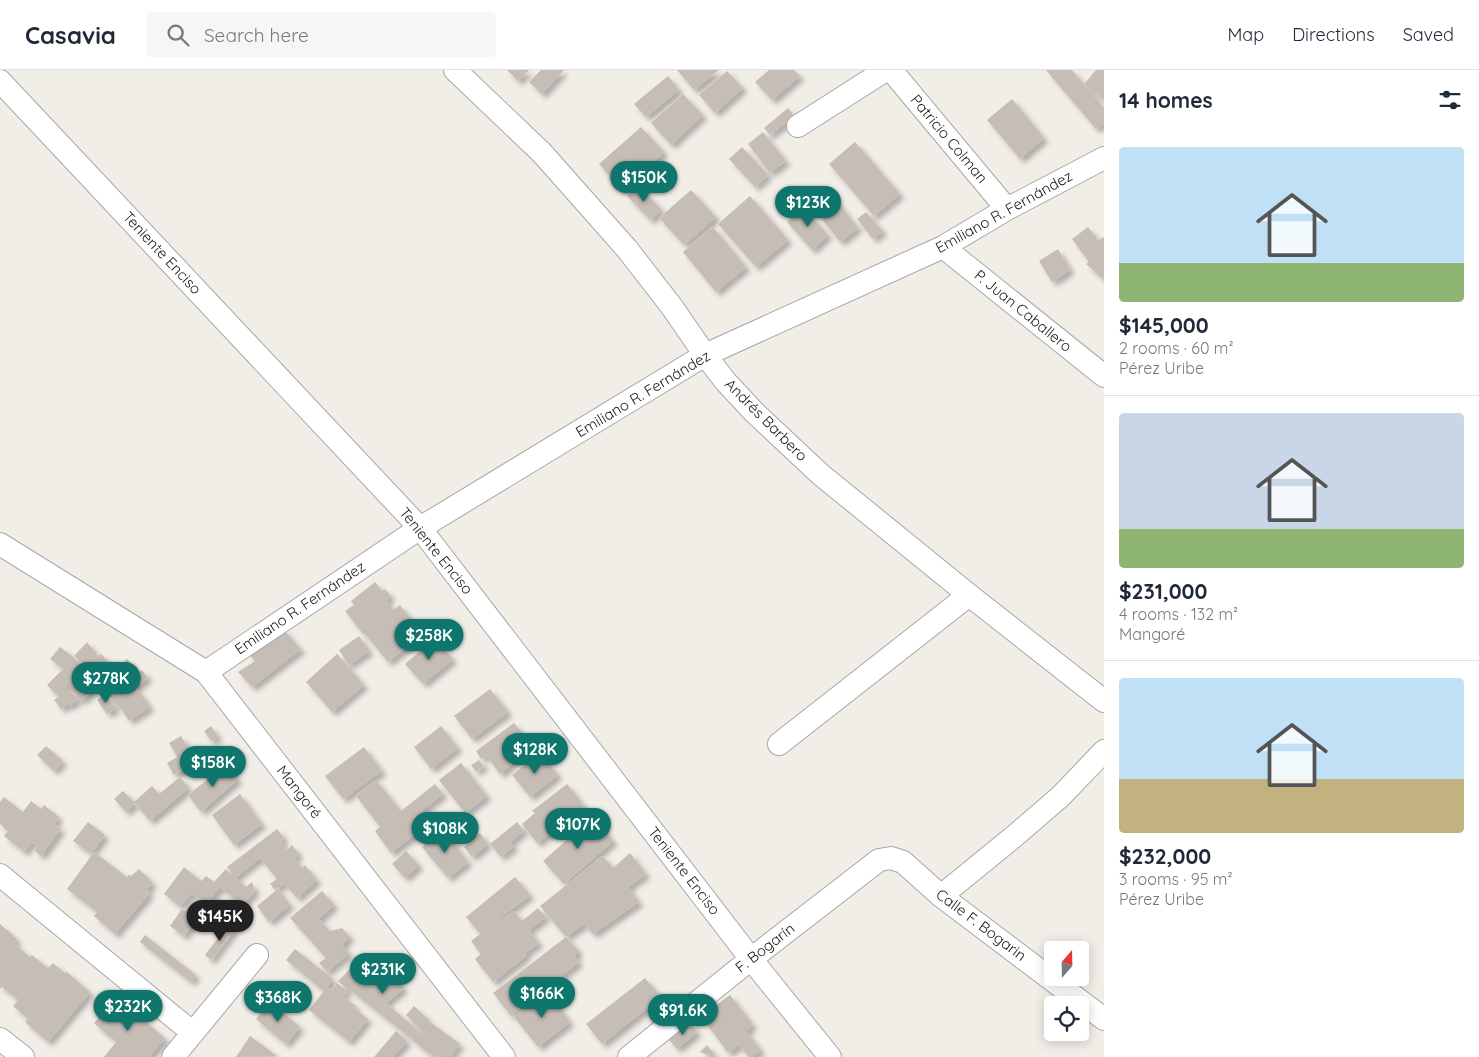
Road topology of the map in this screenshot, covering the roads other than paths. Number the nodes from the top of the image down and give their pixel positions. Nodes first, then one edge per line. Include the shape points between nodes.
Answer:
1 (455, 70) edge
2 (886, 70) edge
3 (891, 70) edge
4 (0, 81) edge
5 (798, 126) dead end
6 (1104, 158) edge
7 (1008, 209) junction
8 (943, 247) junction
9 (705, 355) junction
10 (1104, 376) edge
11 (420, 528) junction
12 (0, 544) edge
13 (969, 596) junction
14 (206, 672) junction
15 (1104, 700) edge
16 (779, 744) dead end
17 (1104, 751) edge
18 (879, 860) joint
19 (0, 875) edge
20 (941, 896) junction
21 (257, 955) dead end
22 (750, 958) junction
23 (1104, 1019) edge
24 (193, 1033) junction
25 (0, 1039) edge
26 (23, 1057) edge
27 (173, 1057) edge
28 (504, 1057) edge
29 (629, 1057) edge
30 (830, 1057) edge

1 - 9 street, Andrés Barbero via 542,153 627,249
2 - 5 street
3 - 7 street, Patricio Colman
4 - 11 street, Teniente Enciso
6 - 7 street, Emiliano R. Fernández
7 - 8 street, Emiliano R. Fernández
8 - 9 street, Emiliano R. Fernández
8 - 10 street, P. Juan Caballero
9 - 11 street, Emiliano R. Fernández
9 - 13 street, Andrés Barbero via 754,412 820,474
11 - 14 street, Emiliano R. Fernández
11 - 22 street, Teniente Enciso
12 - 14 street, Mangoré
13 - 15 street, Andrés Barbero
13 - 16 street
14 - 28 street, Mangoré
17 - 20 street via 1061,796
18 - 20 street, Calle F. Bogarin via 891,858 902,862
18 - 22 street, F. Bogarín
19 - 24 street
20 - 23 street, Calle F. Bogarin
21 - 24 street
22 - 29 street, F. Bogarín
22 - 30 street, Teniente Enciso
24 - 27 street
25 - 26 street

